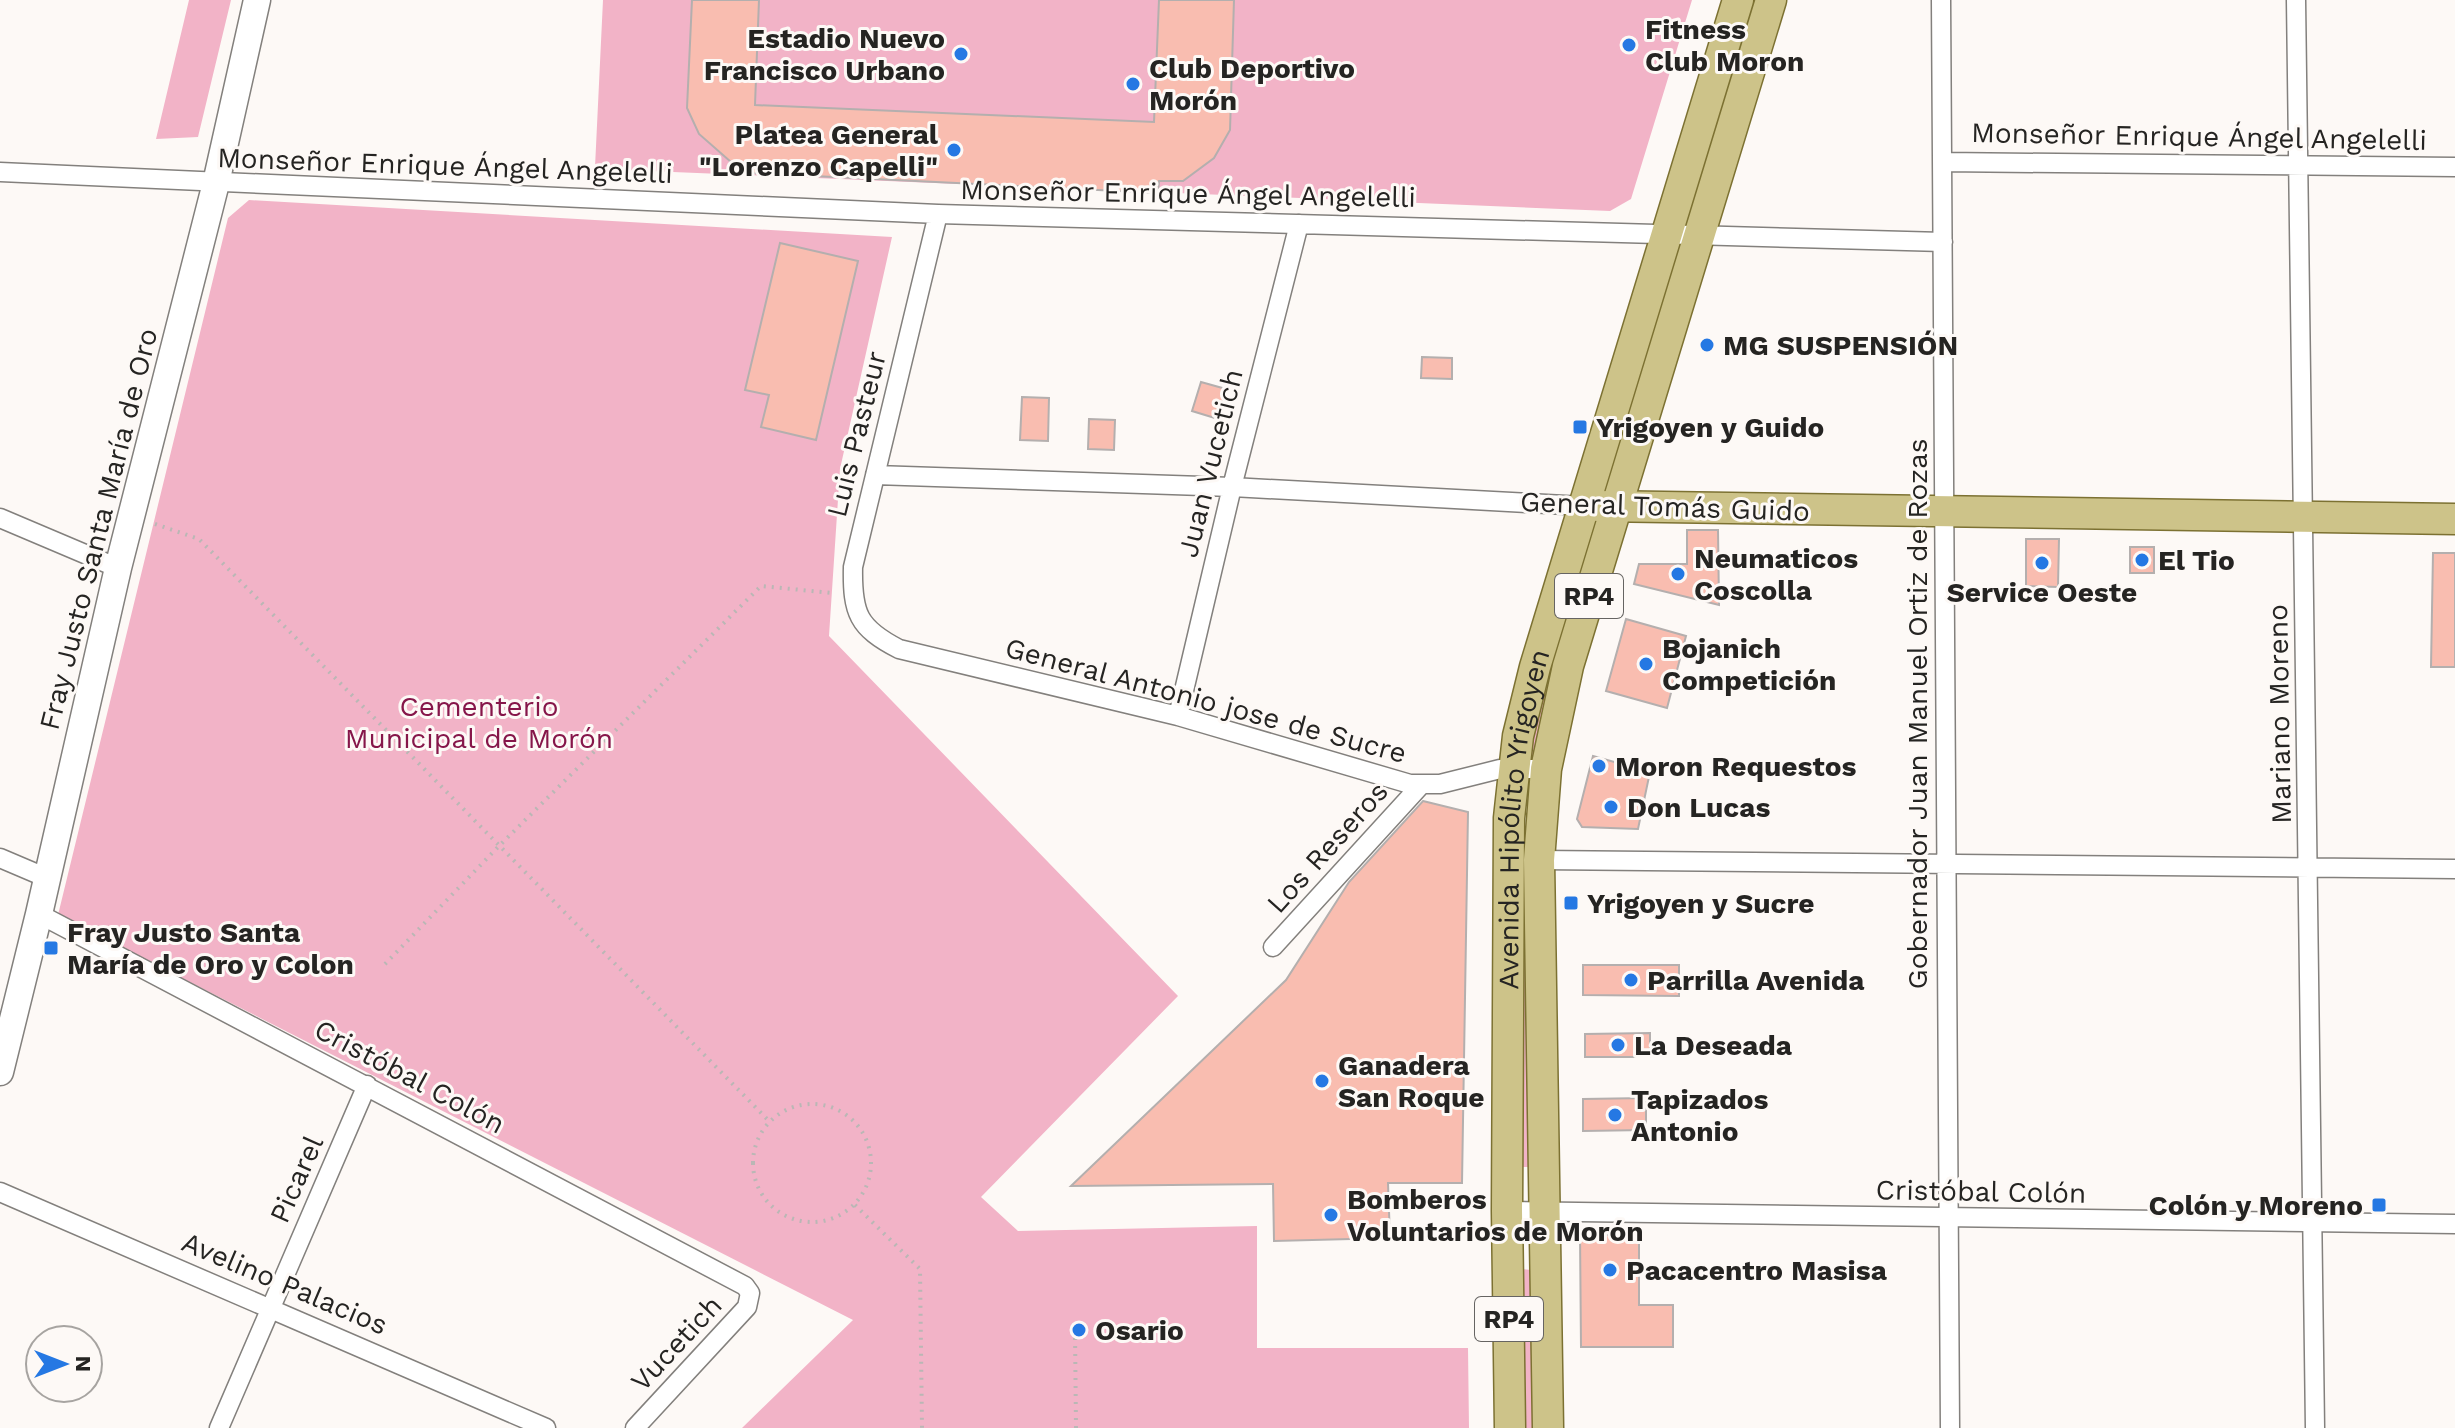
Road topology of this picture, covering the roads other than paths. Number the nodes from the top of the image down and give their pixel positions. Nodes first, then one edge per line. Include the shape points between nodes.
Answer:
1 (257, 0) edge
2 (1738, 0) edge
3 (1771, 0) edge
4 (1941, 0) edge
5 (2296, 0) edge
6 (1943, 162) junction
7 (2298, 165) junction
8 (2455, 167) edge
9 (0, 172) edge
10 (216, 183) junction
11 (938, 214) junction
12 (1299, 224) junction
13 (1666, 233) junction
14 (1698, 237) junction
15 (1943, 242) junction
16 (875, 475) junction
17 (1232, 487) junction
18 (1584, 506) junction
19 (1616, 507) junction
20 (1943, 512) junction
21 (0, 518) edge
22 (2304, 518) junction
23 (2455, 519) edge
24 (118, 568) junction
25 (899, 649) joint
26 (1178, 716) junction
27 (1513, 768) junction
28 (1546, 769) junction
29 (1421, 785) junction
30 (0, 858) edge
31 (1539, 860) junction
32 (1946, 862) junction
33 (2308, 867) junction
34 (2455, 869) edge
35 (47, 878) junction
36 (39, 914) junction
37 (1273, 947) dead end
38 (0, 1072) edge
39 (367, 1085) junction
40 (0, 1192) edge
41 (1507, 1211) junction
42 (1543, 1213) junction
43 (1948, 1219) junction
44 (2313, 1222) junction
45 (2455, 1224) edge
46 (750, 1293) joint
47 (270, 1307) junction
48 (219, 1428) edge
49 (546, 1428) edge
50 (635, 1428) edge
51 (1510, 1428) edge
52 (1548, 1428) edge
53 (1950, 1428) edge
54 (2315, 1428) edge

1 - 10 street, Fray Justo Santa María de Oro
2 - 13 main road, Avenida Hipólito Yrigoyen / RP4
3 - 14 main road, Avenida Hipólito Yrigoyen / RP4
4 - 6 street, Gobernador Juan Manuel Ortiz de Rozas
5 - 7 street, Mariano Moreno
6 - 7 street, Monseñor Enrique Ángel Angelelli
6 - 15 street, Gobernador Juan Manuel Ortiz de Rozas
7 - 8 street, Monseñor Enrique Ángel Angelelli
7 - 22 street, Mariano Moreno
9 - 10 street, Monseñor Enrique Ángel Angelelli
10 - 11 street, Monseñor Enrique Ángel Angelelli
10 - 24 street, Fray Justo Santa María de Oro
11 - 12 street, Monseñor Enrique Ángel Angelelli
11 - 16 street, Luis Pasteur
12 - 13 street, Monseñor Enrique Ángel Angelelli
12 - 17 street, Juan Vucetich
13 - 14 street, Monseñor Enrique Ángel Angelelli
13 - 18 main road, Avenida Hipólito Yrigoyen / RP4
14 - 15 street, Monseñor Enrique Ángel Angelelli
14 - 19 main road, Avenida Hipólito Yrigoyen / RP4
15 - 20 street, Gobernador Juan Manuel Ortiz de Rozas
16 - 17 street, General Tomás Guido
16 - 25 street, Luis Pasteur via 853,567 852,596 870,632
17 - 18 street, General Tomás Guido
17 - 26 street, Juan Vucetich
18 - 19 main road, General Tomás Guido
18 - 27 main road, Avenida Hipólito Yrigoyen / RP4 via 1535,667
19 - 20 main road, General Tomás Guido
19 - 28 main road, Avenida Hipólito Yrigoyen / RP4 via 1568,666
20 - 22 main road, General Tomás Guido
20 - 32 street, Gobernador Juan Manuel Ortiz de Rozas
21 - 24 street
22 - 23 main road, General Tomás Guido
22 - 33 street, Mariano Moreno
24 - 35 street, Fray Justo Santa María de Oro
25 - 26 street, General Antonio jose de Sucre
26 - 29 street, General Antonio jose de Sucre
27 - 28 street, General Antonio jose de Sucre
27 - 29 street, General Antonio jose de Sucre
27 - 41 main road, Avenida Hipólito Yrigoyen / RP4
28 - 31 main road, Avenida Hipólito Yrigoyen / RP4
29 - 37 street, Los Reseros
30 - 35 street
31 - 32 street
31 - 42 main road, Avenida Hipólito Yrigoyen / RP4
32 - 33 street
32 - 43 street, Gobernador Juan Manuel Ortiz de Rozas
33 - 34 street
33 - 44 street, Mariano Moreno
35 - 36 street, Fray Justo Santa María de Oro
36 - 38 street, Fray Justo Santa María de Oro
36 - 39 street, Cristóbal Colón
39 - 46 street, Cristóbal Colón
39 - 47 street, Picarel
40 - 47 street, Avelino Palacios
41 - 42 street, Cristóbal Colón
41 - 51 main road, Avenida Hipólito Yrigoyen / RP4
42 - 43 street, Cristóbal Colón
42 - 52 main road, Avenida Hipólito Yrigoyen / RP4
43 - 44 street, Cristóbal Colón
43 - 53 street, Gobernador Juan Manuel Ortiz de Rozas
44 - 45 street, Cristóbal Colón
44 - 54 street, Mariano Moreno
46 - 50 street, Vucetich via 747,1307
47 - 48 street, Picarel
47 - 49 street, Avelino Palacios

